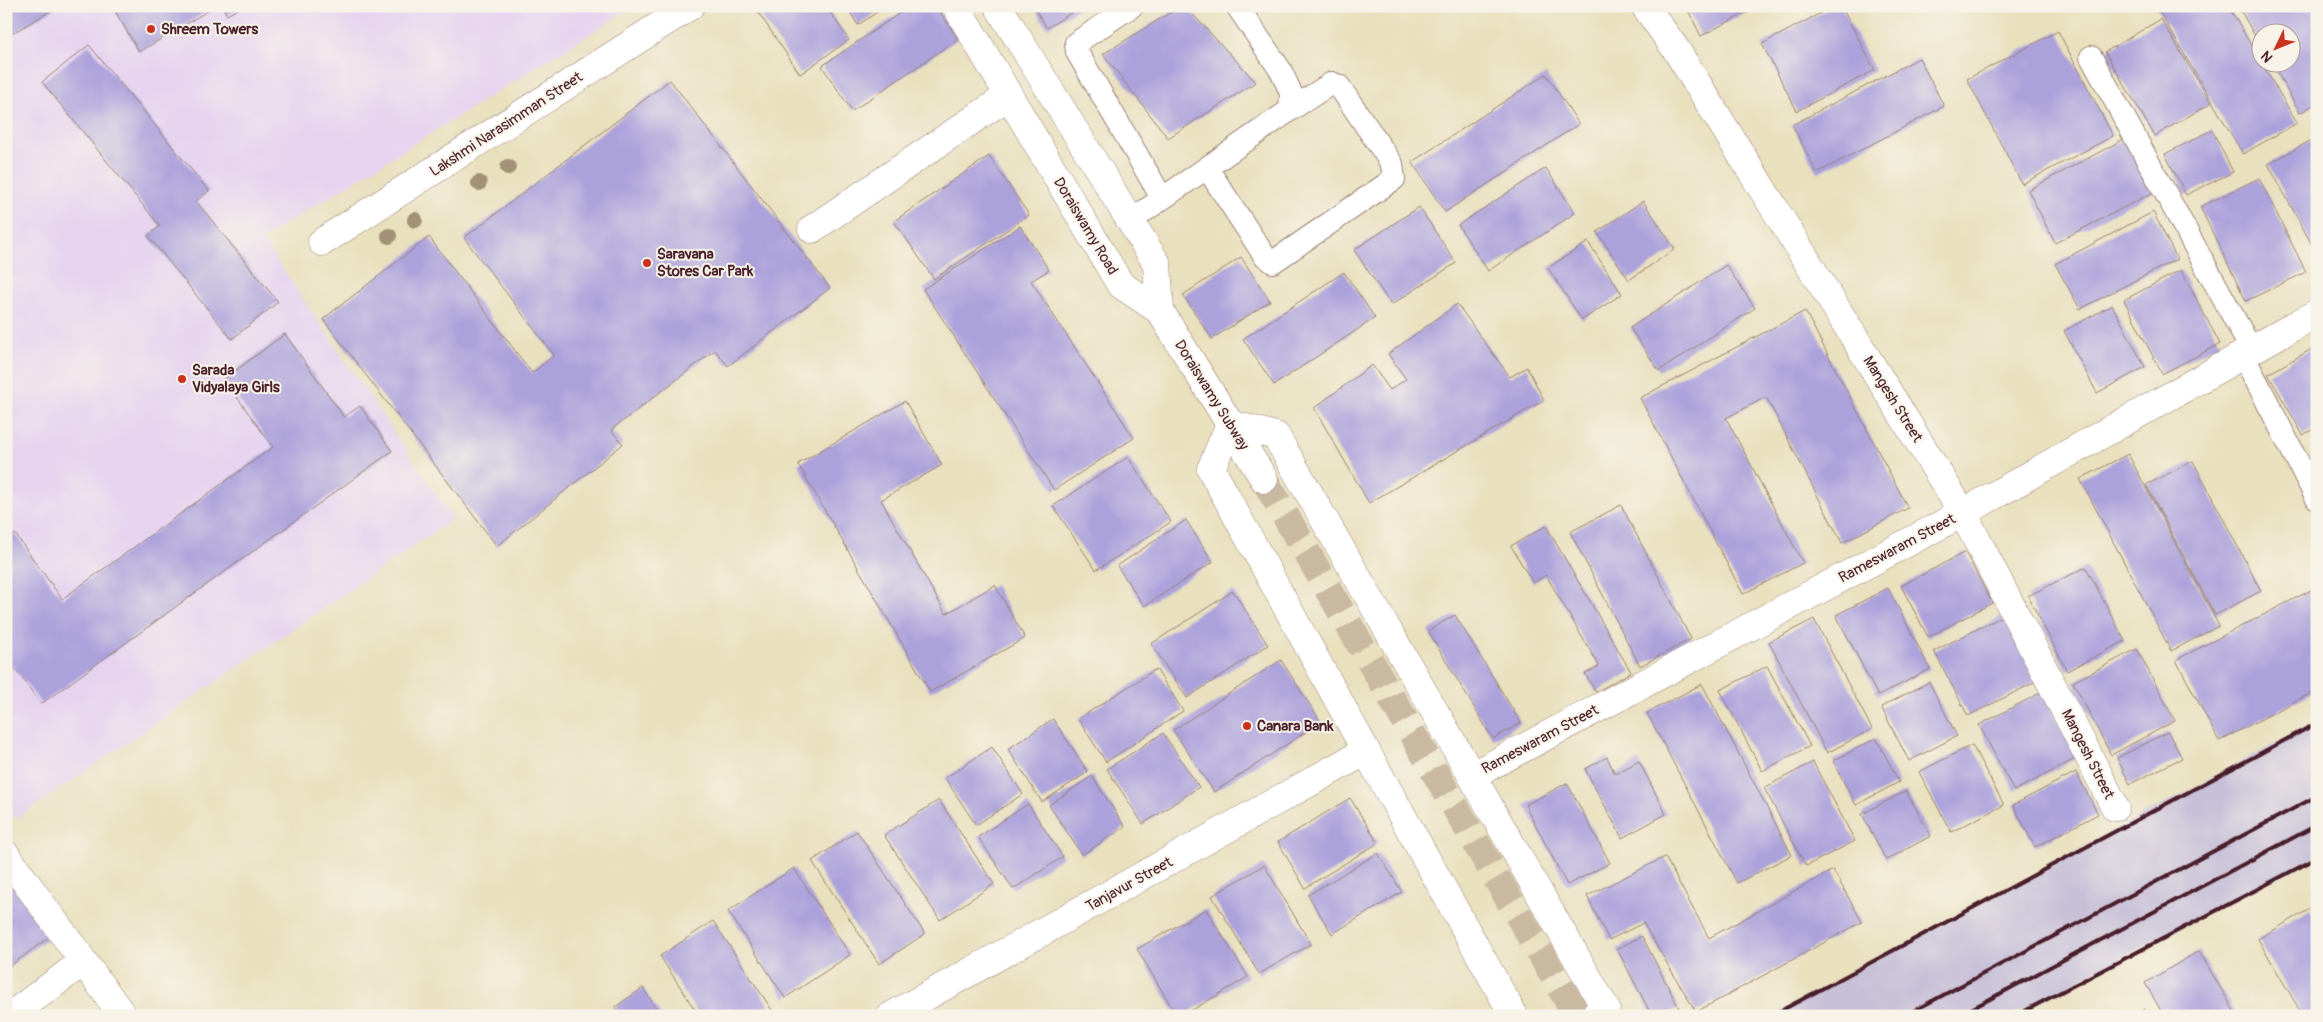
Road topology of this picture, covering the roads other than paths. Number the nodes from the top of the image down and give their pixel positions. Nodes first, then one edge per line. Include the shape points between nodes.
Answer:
1 (690, 6) edge
2 (956, 6) edge
3 (998, 6) edge
4 (1132, 6) edge
5 (1237, 6) edge
6 (1645, 6) edge
7 (2091, 57) dead end
8 (1007, 92) junction
9 (1290, 110) junction
10 (1207, 168) junction
11 (1162, 198) junction
12 (1130, 221) junction
13 (812, 229) dead end
14 (322, 242) dead end
15 (1160, 311) junction
16 (2317, 313) edge
17 (2247, 352) junction
18 (1230, 424) junction
19 (1264, 479) tunnel mouth
20 (2317, 499) edge
21 (1963, 513) junction
22 (1366, 751) junction
23 (1473, 775) junction
24 (2115, 807) dead end
25 (6, 855) edge
26 (83, 962) junction
27 (1600, 1012) edge
28 (10, 1016) edge
29 (123, 1016) edge
30 (892, 1016) edge
31 (1514, 1016) edge

1 - 14 street, Lakshmi Narasimman Street
2 - 8 street, Doraiswamy Road
3 - 12 street
4 - 11 lane via 1076,43 1077,52
5 - 9 lane via 1281,71 1291,93
6 - 21 street, Mangesh Street via 1678,51
7 - 17 lane via 2236,318
8 - 13 street via 998,102
8 - 15 street, Doraiswamy Road via 1120,284
9 - 10 lane
9 - 10 lane via 1332,83 1339,86 1392,164 1394,179 1273,262 1264,256
10 - 11 lane
11 - 12 lane
12 - 15 street via 1157,264
15 - 18 street, Doraiswamy Subway
16 - 17 street, Rameswaram Street
17 - 20 lane
17 - 21 street, Rameswaram Street
18 - 19 street, Doraiswamy Subway
18 - 22 street via 1212,469
18 - 23 street via 1276,436
21 - 23 street, Rameswaram Street
21 - 24 street, Mangesh Street
22 - 30 street, Tanjavur Street
22 - 31 street
23 - 27 street
25 - 26 street
26 - 28 street
26 - 29 street

